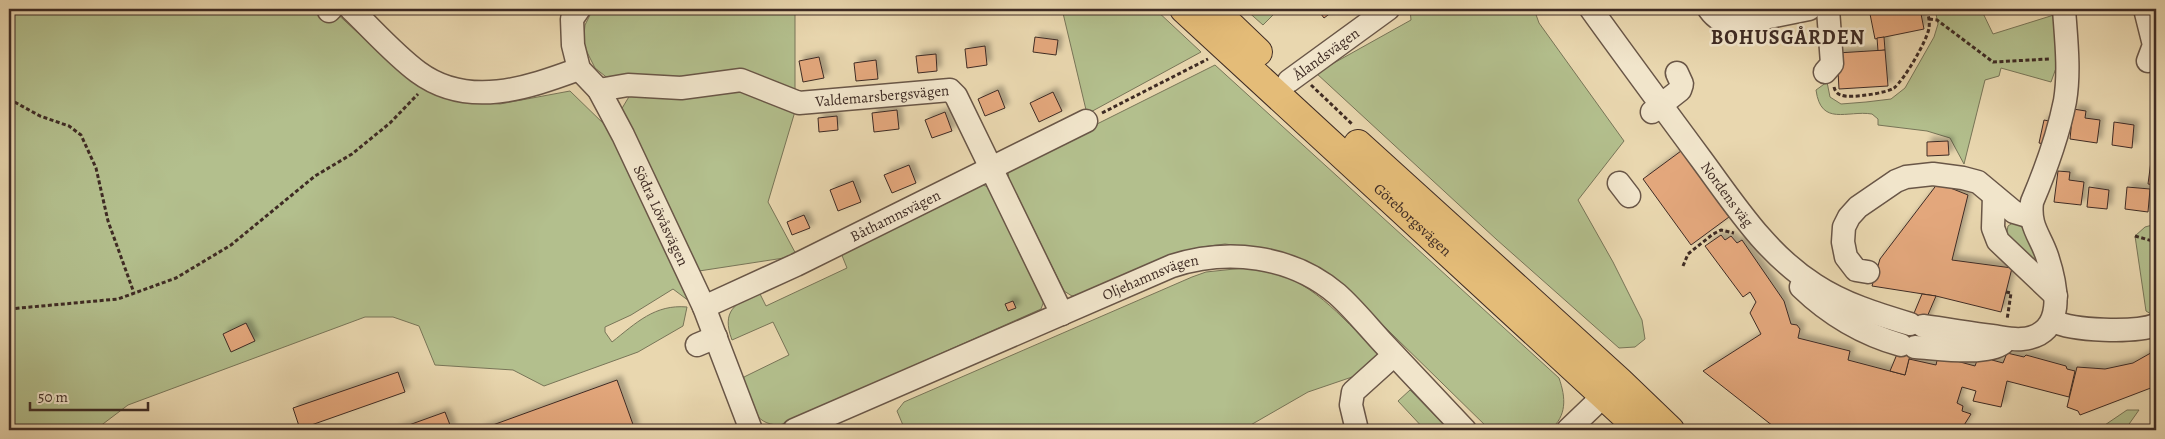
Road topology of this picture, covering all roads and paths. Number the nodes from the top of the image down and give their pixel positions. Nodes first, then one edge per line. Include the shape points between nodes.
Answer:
1 (1184, 9) edge
2 (1213, 9) edge
3 (1388, 9) edge
4 (1591, 9) edge
5 (1709, 9) edge
6 (1809, 9) edge
7 (1828, 9) edge
8 (1927, 9) edge
9 (2064, 9) edge
10 (2145, 9) edge
11 (337, 10) edge
12 (570, 12) edge
13 (1929, 19) junction
14 (1212, 55) dead end
15 (2067, 57) junction
16 (2148, 61) dead end
17 (1828, 68) joint
18 (579, 69) junction
19 (1677, 73) dead end
20 (430, 80) junction
21 (1289, 81) junction
22 (599, 90) junction
23 (9, 99) edge
24 (1657, 108) junction
25 (1086, 121) joint
26 (992, 168) junction
27 (1991, 187) junction
28 (2031, 217) junction
29 (1713, 234) dead end
30 (2135, 236) dead end
31 (2156, 242) edge
32 (1683, 266) dead end
33 (1795, 270) junction
34 (1868, 272) dead end
35 (2006, 292) dead end
36 (134, 293) junction
37 (2056, 296) junction
38 (704, 307) junction
39 (9, 308) edge
40 (1062, 314) junction
41 (2053, 321) junction
42 (2156, 325) edge
43 (2004, 338) junction
44 (1394, 355) junction
45 (1611, 389) junction
46 (751, 430) edge
47 (794, 430) edge
48 (1357, 430) edge
49 (1465, 430) edge
50 (1568, 430) edge
51 (1641, 430) edge
52 (1670, 430) edge

1 - 45 main road, Göteborgsvägen
2 - 21 main road, Göteborgsvägen
3 - 21 street, Ålandsvägen
4 - 24 street, Nordens väg
5 - 6 street via 1716,18 1735,24
7 - 17 street
8 - 13 path
9 - 15 street
10 - 16 street via 2154,45
11 - 20 street
12 - 18 street, Södra Lövåsvägen
13 - 15 path via 1937,20 1993,62
13 - 17 path via 1926,37 1900,83 1893,89 1884,93 1840,95
14 - 25 path
15 - 28 street via 2065,99 2054,147 2032,202
18 - 20 street via 533,86 482,93 446,88
18 - 22 street, Södra Lövåsvägen
19 - 24 street via 1682,84 1680,90
20 - 36 path via 390,123 352,154 308,182 231,245 176,278
21 - 45 main road, Göteborgsvägen
22 - 26 street, Valdemarsbergsvägen via 628,85 681,88 741,80 799,103 950,90
22 - 38 street, Södra Lövåsvägen
23 - 36 path via 40,116 69,126 81,135 96,168 108,221
24 - 33 street, Nordens väg via 1735,191 1771,250
25 - 26 street, Båthamnsvägen
26 - 38 street, Båthamnsvägen
26 - 40 street, Valdemarsbergsvägen
27 - 28 street via 2014,212
27 - 34 street via 1941,174 1906,177 1858,207 1841,224 1842,242 1846,258 1856,270
27 - 37 street via 1993,228 1998,241
28 - 37 street via 2047,256
29 - 32 path via 1688,254
30 - 31 path
33 - 43 street, Nordens väg via 1854,306 1917,325
33 - 43 street via 1799,285 1823,307 1859,330 1908,346 1980,349 2002,345
35 - 43 path via 2011,293
36 - 39 path via 118,298
37 - 41 street
38 - 46 street, Södra Lövåsvägen via 706,341
40 - 44 street, Oljehamnsvägen via 1186,262 1221,256 1250,256 1290,268 1322,283 1338,295
40 - 47 street, Oljehamnsvägen
41 - 42 street via 2064,326 2130,321 2147,328
41 - 43 street, Nordens väg via 2048,328 2032,337 2022,340
44 - 48 street via 1354,392 1351,405
44 - 49 street, Oljehamnsvägen
45 - 50 street
45 - 51 main road, Göteborgsvägen
45 - 52 main road, Göteborgsvägen

